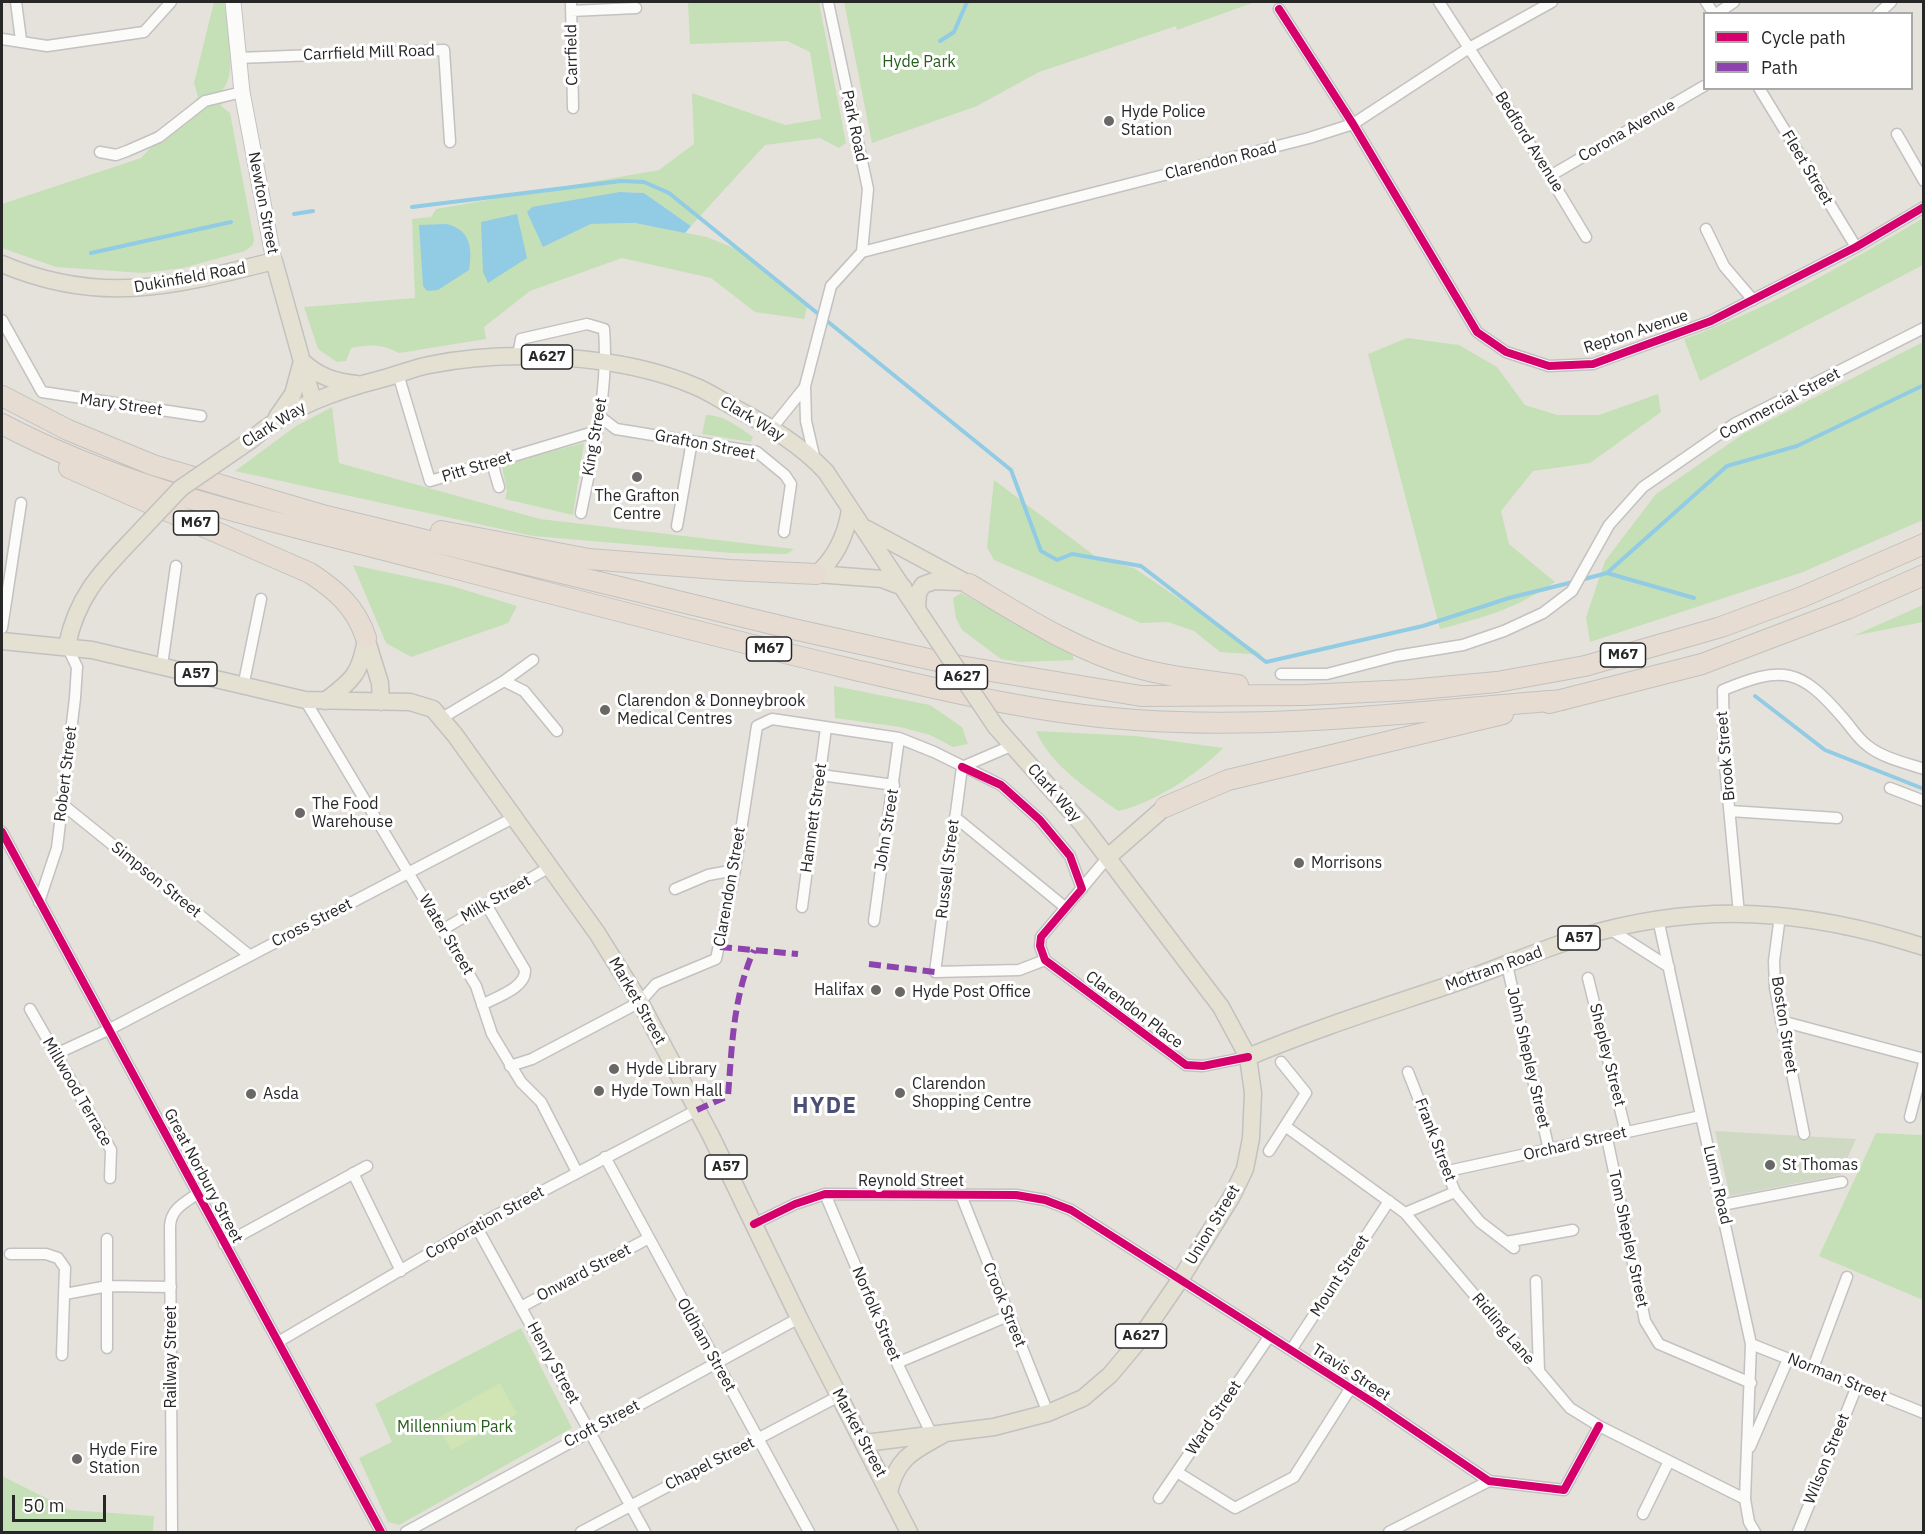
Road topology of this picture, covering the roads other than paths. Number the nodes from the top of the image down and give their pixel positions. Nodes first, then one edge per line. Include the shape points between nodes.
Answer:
1 (16, 2) edge
2 (171, 2) edge
3 (233, 2) edge
4 (828, 2) edge
5 (1439, 2) edge
6 (1552, 2) edge
7 (1734, 2) edge
8 (571, 6) edge
9 (636, 8) dead end
10 (1279, 9) dead end
11 (1718, 12) edge
12 (2, 39) edge
13 (21, 40) junction
14 (1469, 48) junction
15 (238, 58) junction
16 (1703, 87) edge
17 (1760, 90) edge
18 (242, 92) junction
19 (573, 108) dead end
20 (1353, 124) junction
21 (1897, 134) dead end
22 (450, 141) dead end
23 (100, 152) dead end
24 (1550, 176) junction
25 (1923, 181) edge
26 (1923, 207) edge
27 (1706, 229) dead end
28 (1586, 237) dead end
29 (1856, 247) junction
30 (862, 252) junction
31 (274, 261) junction
32 (2, 264) edge
33 (1753, 300) junction
34 (2, 320) edge
35 (1923, 328) edge
36 (518, 356) junction
37 (302, 361) junction
38 (606, 361) junction
39 (398, 374) junction
40 (360, 384) junction
41 (805, 386) junction
42 (2, 396) edge
43 (313, 400) junction
44 (201, 416) dead end
45 (599, 416) junction
46 (2, 424) edge
47 (270, 425) junction
48 (772, 428) junction
49 (68, 430) junction
50 (597, 431) junction
51 (2, 437) edge
52 (692, 441) junction
53 (815, 460) junction
54 (492, 463) junction
55 (499, 487) dead end
56 (21, 503) dead end
57 (850, 510) junction
58 (581, 513) dead end
59 (677, 526) dead end
60 (864, 528) junction
61 (784, 532) dead end
62 (1923, 544) edge
63 (176, 566) dead end
64 (817, 574) junction
65 (1923, 575) edge
66 (969, 584) junction
67 (903, 587) junction
68 (261, 599) dead end
69 (917, 608) junction
70 (2, 628) edge
71 (366, 638) junction
72 (2, 641) edge
73 (67, 645) junction
74 (533, 660) dead end
75 (162, 665) junction
76 (1281, 674) dead end
77 (504, 681) junction
78 (243, 687) junction
79 (1305, 695) junction
80 (305, 700) junction
81 (1562, 700) junction
82 (325, 701) junction
83 (381, 702) junction
84 (441, 718) junction
85 (826, 728) junction
86 (557, 731) dead end
87 (899, 738) junction
88 (1011, 746) junction
89 (962, 767) junction
90 (1923, 769) edge
91 (820, 775) junction
92 (894, 785) junction
93 (1890, 788) dead end
94 (1923, 801) edge
95 (62, 804) junction
96 (1165, 807) joint
97 (1730, 811) junction
98 (955, 817) junction
99 (513, 818) junction
100 (1837, 818) dead end
101 (2, 832) edge
102 (1108, 857) junction
103 (548, 868) junction
104 (735, 870) junction
105 (410, 874) junction
106 (675, 889) dead end
107 (1082, 889) junction
108 (39, 902) junction
109 (487, 906) junction
110 (802, 908) dead end
111 (1066, 908) junction
112 (1739, 914) junction
113 (1780, 916) junction
114 (1658, 919) junction
115 (874, 921) dead end
116 (442, 930) junction
117 (1611, 930) junction
118 (1923, 947) edge
119 (249, 955) junction
120 (1045, 960) junction
121 (1507, 965) junction
122 (1669, 968) junction
123 (1588, 978) dead end
124 (640, 1002) junction
125 (482, 1005) junction
126 (30, 1009) dead end
127 (1781, 1022) junction
128 (110, 1029) junction
129 (56, 1054) junction
130 (1248, 1056) junction
131 (1923, 1061) edge
132 (1281, 1062) dead end
133 (510, 1066) junction
134 (1408, 1072) dead end
135 (697, 1110) junction
136 (1701, 1116) junction
137 (1910, 1117) dead end
138 (1285, 1125) junction
139 (1626, 1133) junction
140 (1804, 1134) dead end
141 (1607, 1138) junction
142 (1549, 1150) junction
143 (1269, 1151) dead end
144 (605, 1157) junction
145 (367, 1166) dead end
146 (1448, 1171) junction
147 (578, 1172) junction
148 (353, 1173) junction
149 (110, 1178) dead end
150 (1842, 1182) dead end
151 (1455, 1192) junction
152 (197, 1194) junction
153 (825, 1194) junction
154 (961, 1195) junction
155 (1389, 1201) junction
156 (1722, 1205) junction
157 (1071, 1210) joint
158 (1404, 1213) junction
159 (754, 1224) junction
160 (476, 1226) junction
161 (1573, 1230) dead end
162 (107, 1239) dead end
163 (647, 1239) junction
164 (224, 1244) junction
165 (9, 1254) dead end
166 (401, 1271) junction
167 (1847, 1277) dead end
168 (1180, 1280) junction
169 (1536, 1281) dead end
170 (108, 1286) junction
171 (171, 1287) junction
172 (65, 1294) junction
173 (521, 1307) junction
174 (1008, 1316) junction
175 (799, 1318) junction
176 (1269, 1337) junction
177 (278, 1342) junction
178 (1751, 1344) junction
179 (107, 1348) dead end
180 (1291, 1350) junction
181 (62, 1355) dead end
182 (1788, 1359) junction
183 (717, 1363) junction
184 (897, 1363) junction
185 (1812, 1368) junction
186 (1539, 1371) junction
187 (1751, 1383) junction
188 (1857, 1386) junction
189 (1350, 1389) junction
190 (839, 1396) junction
191 (1048, 1413) junction
192 (1923, 1413) edge
193 (1599, 1426) junction
194 (591, 1430) junction
195 (948, 1431) junction
196 (931, 1433) junction
197 (758, 1439) junction
198 (865, 1443) junction
199 (1747, 1453) junction
200 (1669, 1461) junction
201 (1177, 1472) junction
202 (1489, 1480) junction
203 (889, 1492) junction
204 (1159, 1498) dead end
205 (1745, 1499) junction
206 (630, 1505) junction
207 (1643, 1514) dead end
208 (172, 1533) edge
209 (381, 1533) edge
210 (406, 1533) edge
211 (580, 1533) edge
212 (645, 1533) edge
213 (809, 1533) edge
214 (909, 1533) edge
215 (1389, 1533) edge
216 (1755, 1533) edge
217 (1798, 1533) edge

1 - 13 street
2 - 13 street via 144,32 47,46
3 - 15 main road, Newton Street
4 - 30 street, Park Road via 868,189
5 - 14 street, Bedford Avenue
6 - 14 street, Clarendon Road
7 - 11 street
8 - 9 street
8 - 19 street, Carrfield
10 - 20 street, Repton Avenue
12 - 13 street
14 - 20 street, Clarendon Road
14 - 24 street, Bedford Avenue
15 - 18 main road, Newton Street
15 - 22 street, Carrfield Mill Road via 444,50
16 - 24 street, Corona Avenue
17 - 29 street, Fleet Street
18 - 23 street via 205,101 159,137 116,155
18 - 31 main road, Newton Street
20 - 30 street, Clarendon Road
20 - 33 street, Repton Avenue via 1477,332 1506,352 1548,366 1593,364 1711,321
21 - 25 street
24 - 28 street, Bedford Avenue
26 - 29 street, Repton Avenue
27 - 33 street via 1724,266
29 - 33 street, Repton Avenue
30 - 41 street via 831,286
31 - 32 main road, Dukinfield Road via 180,282 111,290 48,282
31 - 37 main road, Newton Street
34 - 44 street, Mary Street via 42,392
35 - 76 street, Commercial Street via 1734,424 1643,487 1609,525 1572,591 1543,613 1504,632 1463,645 1396,656 1327,674
36 - 38 main road, Clark Way / A627
36 - 38 street, King Street via 521,339 587,324 604,329
36 - 39 main road, Clark Way / A627 via 429,365
37 - 40 main road via 326,378
37 - 43 main road, Newton Street
37 - 47 main road via 288,404
38 - 45 street, King Street
38 - 48 main road, Clark Way / A627 via 697,387
39 - 40 main road, Clark Way / A627
39 - 54 street, Pitt Street via 430,481
40 - 43 main road, Clark Way / A627
41 - 48 street
41 - 53 street via 806,421
42 - 49 highway, M67
43 - 47 main road, Clark Way
45 - 50 street, King Street
45 - 52 street, Grafton Street via 616,429
46 - 81 highway, M67 via 168,493 266,522 402,554 661,624 953,693 1136,720 1274,722
47 - 73 main road, Clark Way, bridge via 181,488 94,581 73,617
48 - 53 main road, Clark Way / A627
49 - 64 highway, M67 via 243,483 418,527 589,559
49 - 79 highway, M67 via 153,465 326,516 960,666 1141,696
50 - 54 street, Pitt Street
50 - 58 street, King Street
51 - 71 highway, M67 via 310,573 350,606 360,619
52 - 59 street
52 - 61 street, Grafton Street via 757,452 785,475 791,484
53 - 57 main road, Clark Way / A627
54 - 55 street
56 - 70 street
57 - 60 main road, Clark Way / A627
57 - 64 main road via 844,536 830,563
60 - 66 main road, A627
60 - 67 main road, Clark Way / A627
62 - 79 highway, M67 via 1802,597 1721,627 1585,666 1497,682
63 - 75 street
64 - 67 main road via 882,579
65 - 81 highway, M67 via 1847,609 1702,664
66 - 69 main road via 950,580 923,585
66 - 79 highway, M67 via 1033,623 1134,667
67 - 69 main road, Clark Way / A627
68 - 78 street
69 - 88 main road, Clark Way / A627, bridge
71 - 82 main road via 353,679
71 - 83 main road via 380,683
72 - 73 main road, A57
73 - 75 main road, A57
73 - 95 street, Robert Street via 77,667
74 - 77 street
75 - 78 main road, A57
77 - 84 street
77 - 86 street via 524,691
78 - 80 main road, A57
80 - 82 main road, A57
80 - 105 street, Water Street
81 - 96 highway, M67 via 1228,780
82 - 83 main road, A57
83 - 84 main road, Market Street / A57 via 410,702 433,709
84 - 99 main road, Market Street / A57
85 - 87 street
85 - 91 street, Hamnett Street
85 - 104 street, Clarendon Street via 772,719 757,726
87 - 89 street
87 - 92 street, John Street
88 - 89 street
88 - 102 main road, Clark Way / A627
89 - 98 street, Russell Street
89 - 107 street via 1001,785 1040,820 1070,856
90 - 97 street, Brook Street via 1866,746 1817,689 1789,675 1766,674 1723,690
91 - 92 street
91 - 110 street, Hamnett Street
92 - 115 street, John Street
93 - 94 street
95 - 108 street, Robert Street via 57,848
95 - 119 street, Simpson Street
96 - 102 main road
97 - 100 street
97 - 112 street, Brook Street
98 - 111 street
98 - 120 street, Russell Street via 935,972 1019,970
99 - 103 main road, Market Street / A57
99 - 105 street, Cross Street
101 - 108 street, Great Norbury Street
102 - 107 street
102 - 130 main road, Clark Way / A627 via 1221,1007
103 - 109 street, Milk Street
103 - 124 main road, Market Street / A57 via 597,933
104 - 106 street via 708,875
104 - 124 street, Clarendon Street via 716,959 656,984
105 - 116 street, Water Street
105 - 119 street, Cross Street
107 - 111 street
108 - 128 street, Great Norbury Street
109 - 116 street, Milk Street
109 - 125 street via 525,975 520,984
111 - 120 street via 1041,938
112 - 113 main road, Mottram Road / A57
112 - 114 main road, Mottram Road / A57
113 - 118 main road, Mottram Road / A57 via 1867,929
113 - 127 street, Boston Street via 1774,961
114 - 117 main road, Mottram Road / A57
114 - 122 street, Lumn Road
116 - 125 street, Water Street via 476,986
117 - 121 main road, Mottram Road / A57 via 1580,937
117 - 122 street
119 - 128 street, Cross Street
120 - 130 street, Clarendon Place via 1186,1065 1203,1066
121 - 130 main road, Mottram Road / A57
121 - 142 street, John Shepley Street
122 - 136 street, Lumn Road
123 - 139 street, Shepley Street
124 - 133 street via 532,1059
124 - 135 main road, Market Street / A57
125 - 133 street, Water Street via 492,1034
126 - 129 street, Millwood Terrace
127 - 131 street
127 - 140 street, Boston Street
128 - 129 street, Cross Street
128 - 152 street, Great Norbury Street
129 - 149 street, Millwood Terrace via 111,1150
130 - 168 main road, Union Street / A627 via 1253,1094 1245,1168 1233,1196
131 - 137 street
132 - 138 street via 1306,1093
133 - 147 street, Water Street via 541,1102
134 - 146 street, Frank Street
135 - 144 street, Corporation Street
135 - 159 main road, Market Street / A57
136 - 139 street, Orchard Street
136 - 156 street, Lumn Road
138 - 143 street
138 - 155 street, Ridling Lane
139 - 141 street, Orchard Street
141 - 142 street, Orchard Street
141 - 187 street, Tom Shepley Street via 1645,1321 1659,1344
142 - 146 street, Orchard Street
144 - 147 street, Corporation Street
144 - 163 street, Oldham Street
145 - 148 street
146 - 151 street, Frank Street
147 - 160 street, Corporation Street
148 - 164 street
148 - 166 street
150 - 156 street
151 - 158 street, Frank Street
151 - 161 street via 1480,1222 1510,1245
152 - 164 street, Great Norbury Street
152 - 171 street, Railway Street via 178,1207 170,1219
153 - 154 street, Reynold Street
153 - 159 street, Reynold Street
153 - 184 street, Norfolk Street
154 - 157 street, Reynold Street via 1016,1196 1045,1200
154 - 174 street, Crook Street
155 - 158 street, Ridling Lane
155 - 180 street, Mount Street
156 - 178 street, Lumn Road
157 - 168 street, Travis Street
158 - 186 street, Ridling Lane
159 - 175 main road, Market Street / A57
160 - 166 street, Corporation Street
160 - 173 street, Henry Street
162 - 170 street
163 - 173 street, Onward Street
163 - 183 street, Oldham Street
164 - 177 street, Great Norbury Street
165 - 172 street via 46,1254 58,1258 65,1268
166 - 177 street, Corporation Street
167 - 185 street
168 - 176 street, Travis Street
168 - 191 main road, Union Street / A627 via 1110,1375 1083,1398
169 - 186 street
170 - 171 street
170 - 172 street
170 - 179 street
171 - 208 street, Railway Street
172 - 181 street
173 - 194 street, Henry Street
174 - 184 street
174 - 191 street, Crook Street
175 - 183 street, Croft Street
175 - 190 main road, Market Street / A57
176 - 180 street, Travis Street
176 - 201 street, Ward Street
177 - 209 street, Great Norbury Street
178 - 182 street, Norman Street
178 - 187 street, Lumn Road
180 - 189 street, Travis Street
182 - 185 street, Norman Street
182 - 199 street, Lumn Road
183 - 194 street, Croft Street
183 - 197 street, Oldham Street
184 - 196 street, Norfolk Street
185 - 188 street, Norman Street
186 - 193 street, Ridling Lane via 1570,1408
187 - 199 street, Lumn Road
188 - 192 street, Norman Street
188 - 217 street, Wilson Street
189 - 201 street via 1294,1477 1235,1508
189 - 202 street, Travis Street
190 - 197 street, Chapel Street
190 - 198 main road, Market Street / A57
191 - 195 main road, Union Street / A627 via 994,1427
193 - 200 street, Ridling Lane
193 - 202 street, Travis Street via 1564,1490
194 - 206 street, Henry Street
194 - 210 street, Croft Street
195 - 196 main road, Union Street / A627
195 - 203 main road, Union Street / A627 via 904,1457 893,1475
196 - 198 main road, Union Street / A627
197 - 206 street, Chapel Street
197 - 213 street, Oldham Street
198 - 203 main road, Market Street
199 - 205 street, Lumn Road
200 - 205 street, Ridling Lane
200 - 207 street
201 - 204 street, Ward Street
202 - 215 street
203 - 214 main road, Market Street
205 - 216 street, Lumn Road
206 - 211 street, Chapel Street
206 - 212 street, Henry Street

